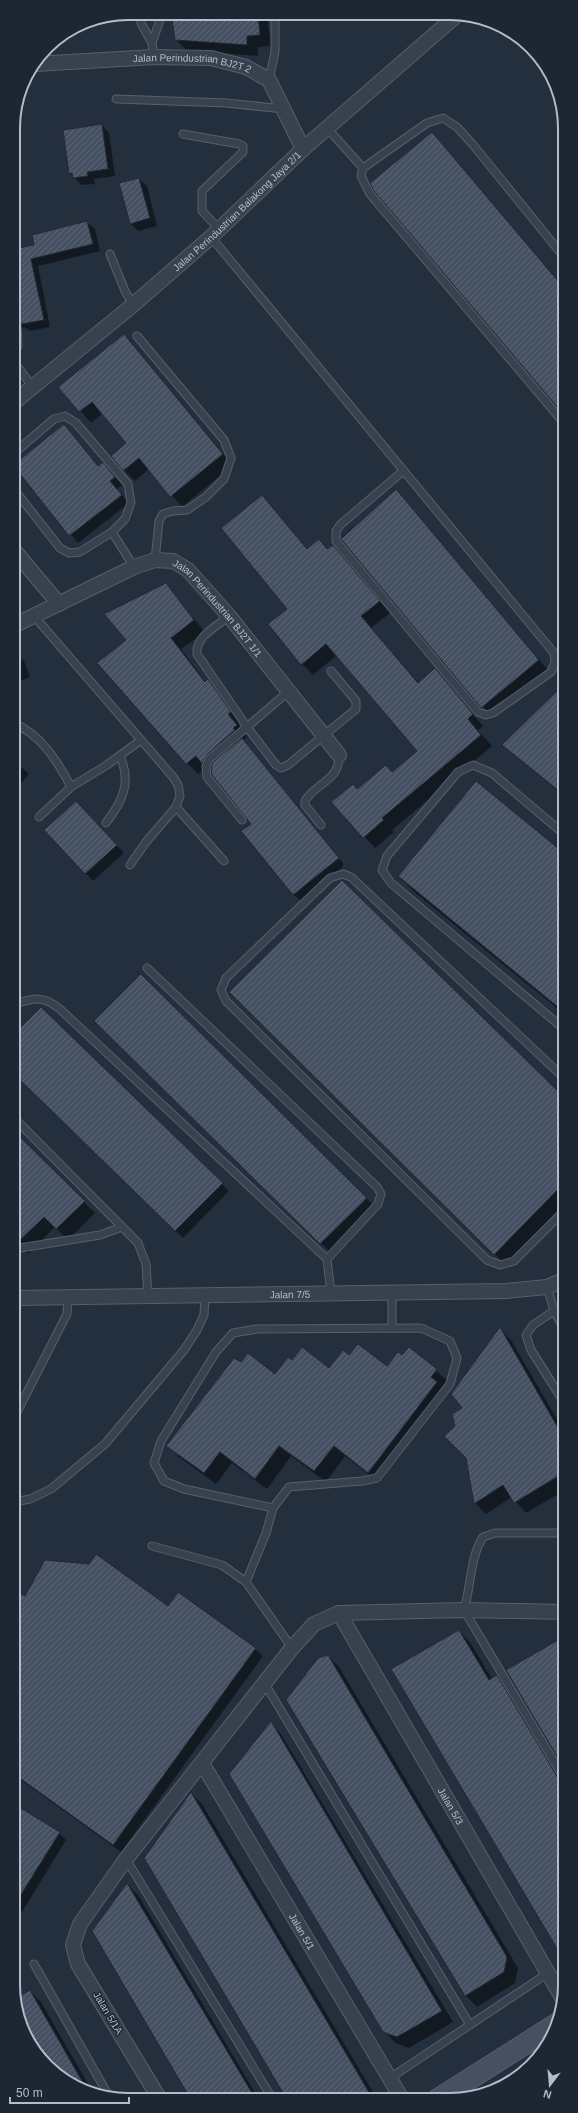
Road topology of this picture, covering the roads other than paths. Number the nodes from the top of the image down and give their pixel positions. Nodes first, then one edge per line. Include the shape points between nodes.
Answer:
1 (141, 20) edge
2 (160, 20) edge
3 (275, 20) edge
4 (451, 20) edge
5 (152, 43) junction
6 (154, 57) junction
7 (41, 64) edge
8 (269, 80) junction
9 (116, 99) dead end
10 (284, 109) junction
11 (326, 128) junction
12 (182, 134) dead end
13 (303, 149) junction
14 (362, 168) junction
15 (215, 233) junction
16 (558, 250) edge
17 (110, 254) dead end
18 (133, 305) junction
19 (137, 336) dead end
20 (20, 369) edge
21 (33, 387) junction
22 (20, 397) edge
23 (558, 416) edge
24 (20, 448) edge
25 (403, 471) junction
26 (20, 497) edge
27 (112, 532) junction
28 (20, 557) edge
29 (155, 560) junction
30 (134, 568) junction
31 (59, 604) junction
32 (34, 616) junction
33 (229, 616) junction
34 (20, 623) edge
35 (331, 671) dead end
36 (289, 691) junction
37 (20, 726) edge
38 (247, 727) junction
39 (324, 737) junction
40 (141, 740) junction
41 (339, 755) joint
42 (120, 756) junction
43 (71, 787) junction
44 (176, 807) junction
45 (39, 817) dead end
46 (242, 820) dead end
47 (106, 823) dead end
48 (322, 825) dead end
49 (558, 829) edge
50 (224, 862) dead end
51 (130, 865) dead end
52 (147, 968) dead end
53 (20, 1003) edge
54 (558, 1024) edge
55 (558, 1072) edge
56 (20, 1124) edge
57 (558, 1218) edge
58 (122, 1228) junction
59 (20, 1248) edge
60 (327, 1259) junction
61 (558, 1282) edge
62 (547, 1286) junction
63 (392, 1292) junction
64 (331, 1293) junction
65 (205, 1295) junction
66 (148, 1296) junction
67 (20, 1298) edge
68 (68, 1298) junction
69 (554, 1311) junction
70 (558, 1318) edge
71 (392, 1328) junction
72 (558, 1394) edge
73 (20, 1406) edge
74 (20, 1501) edge
75 (273, 1508) junction
76 (558, 1533) edge
77 (152, 1546) dead end
78 (246, 1582) junction
79 (464, 1610) junction
80 (558, 1612) edge
81 (339, 1613) junction
82 (292, 1648) junction
83 (265, 1684) junction
84 (202, 1763) junction
85 (558, 1768) edge
86 (126, 1859) junction
87 (34, 1964) dead end
88 (548, 1973) junction
89 (558, 1991) edge
90 (470, 2025) junction
91 (549, 2029) edge
92 (390, 2078) junction
93 (106, 2091) edge
94 (156, 2093) edge
95 (269, 2093) edge
96 (399, 2093) edge
97 (447, 2093) edge

1 - 5 lane
2 - 5 lane
3 - 8 lane via 275,52
4 - 11 street, Jalan Perindustrian Balakong Jaya 2/1
5 - 6 lane
6 - 7 street, Jalan Perindustrian BJ2T 2
6 - 8 street, Jalan Perindustrian BJ2T 2 via 211,58 246,67
8 - 10 street
9 - 10 lane via 226,103
10 - 13 street
11 - 13 street, Jalan Perindustrian Balakong Jaya 2/1
11 - 14 lane
12 - 15 lane via 243,146 243,152 202,191 202,211
13 - 15 street, Jalan Perindustrian Balakong Jaya 2/1
14 - 16 lane via 427,123 443,118 457,127 474,146
14 - 23 lane via 361,176 370,194
15 - 18 street, Jalan Perindustrian Balakong Jaya 2/1
15 - 25 lane
17 - 18 lane
18 - 21 street, Jalan Perindustrian Balakong Jaya 2/1
19 - 29 lane via 224,440 231,458 224,479 206,497 186,510 163,514 159,521
20 - 21 lane
21 - 22 street, Jalan Perindustrian Balakong Jaya 2/1
24 - 27 lane via 54,419 65,416 76,423 128,484 131,502 125,519
25 - 25 lane via 340,525 336,531 336,541 478,712 486,715 493,713 551,672 554,654
26 - 27 lane via 60,548 69,553 80,552
27 - 30 lane
28 - 31 street
29 - 30 street, Jalan Perindustrian BJ2T 1/1
29 - 33 street, Jalan Perindustrian BJ2T 1/1 via 173,561 188,570
30 - 31 street, Jalan Perindustrian BJ2T 1/1
31 - 32 street, Jalan Perindustrian BJ2T 1/1
32 - 34 street, Jalan Perindustrian BJ2T 1/1
32 - 40 lane
33 - 36 street, Jalan Perindustrian BJ2T 1/1
33 - 38 lane via 199,640 196,646 197,654
35 - 39 lane via 356,701 356,709
36 - 38 lane
36 - 39 street, Jalan Perindustrian BJ2T 1/1
37 - 43 lane via 42,744 61,767
38 - 39 lane via 281,768
38 - 46 lane via 209,760 206,767 207,777
39 - 41 street, Jalan Perindustrian BJ2T 1/1
40 - 42 lane
40 - 44 lane via 178,785 180,796
41 - 48 lane via 339,765 335,773 305,801 305,805
42 - 43 lane
42 - 47 lane via 126,768 125,784 120,805
43 - 45 lane
44 - 50 lane
44 - 51 lane
49 - 54 lane via 492,773 473,766 458,772 386,856 382,870 396,888
52 - 60 lane via 377,1187 381,1194 378,1204
53 - 60 lane via 42,998 53,1002
55 - 57 lane via 352,877 343,874 330,878 226,978 221,990 226,1001 486,1260 500,1265 514,1261
56 - 58 lane
58 - 59 lane via 100,1235
58 - 66 lane via 138,1243 146,1264
60 - 64 lane
61 - 62 street, Jalan 7/5
62 - 63 street, Jalan 7/5 via 506,1291
62 - 69 lane
63 - 64 street, Jalan 7/5
63 - 71 lane
64 - 65 street, Jalan 7/5
65 - 66 street, Jalan 7/5
65 - 74 lane via 204,1315 184,1350 105,1444 51,1489 30,1500
66 - 68 street, Jalan 7/5
67 - 68 street, Jalan 7/5
68 - 73 lane via 67,1314
69 - 70 lane
69 - 72 lane via 532,1325 526,1335 531,1350
71 - 75 lane via 421,1328 450,1341 457,1358 450,1384 377,1478 288,1487
71 - 75 lane via 257,1329 233,1333 216,1352 160,1441 154,1463 164,1481 184,1489
75 - 78 lane
76 - 79 lane via 495,1533 483,1537 478,1545
77 - 78 lane via 222,1565
78 - 82 lane
79 - 80 street
79 - 81 street
79 - 85 lane
81 - 82 street, Jalan 5/1A via 314,1624
81 - 88 street, Jalan 5/3
82 - 83 street, Jalan 5/1A
83 - 84 street, Jalan 5/1A
83 - 90 lane
84 - 86 street, Jalan 5/1A
84 - 92 street, Jalan 5/1
86 - 94 street, Jalan 5/1A via 80,1924 72,1945 78,1964
86 - 95 lane
87 - 93 lane
88 - 89 street, Jalan 5/3
88 - 90 lane
90 - 92 lane
91 - 97 street
92 - 96 street, Jalan 5/1

